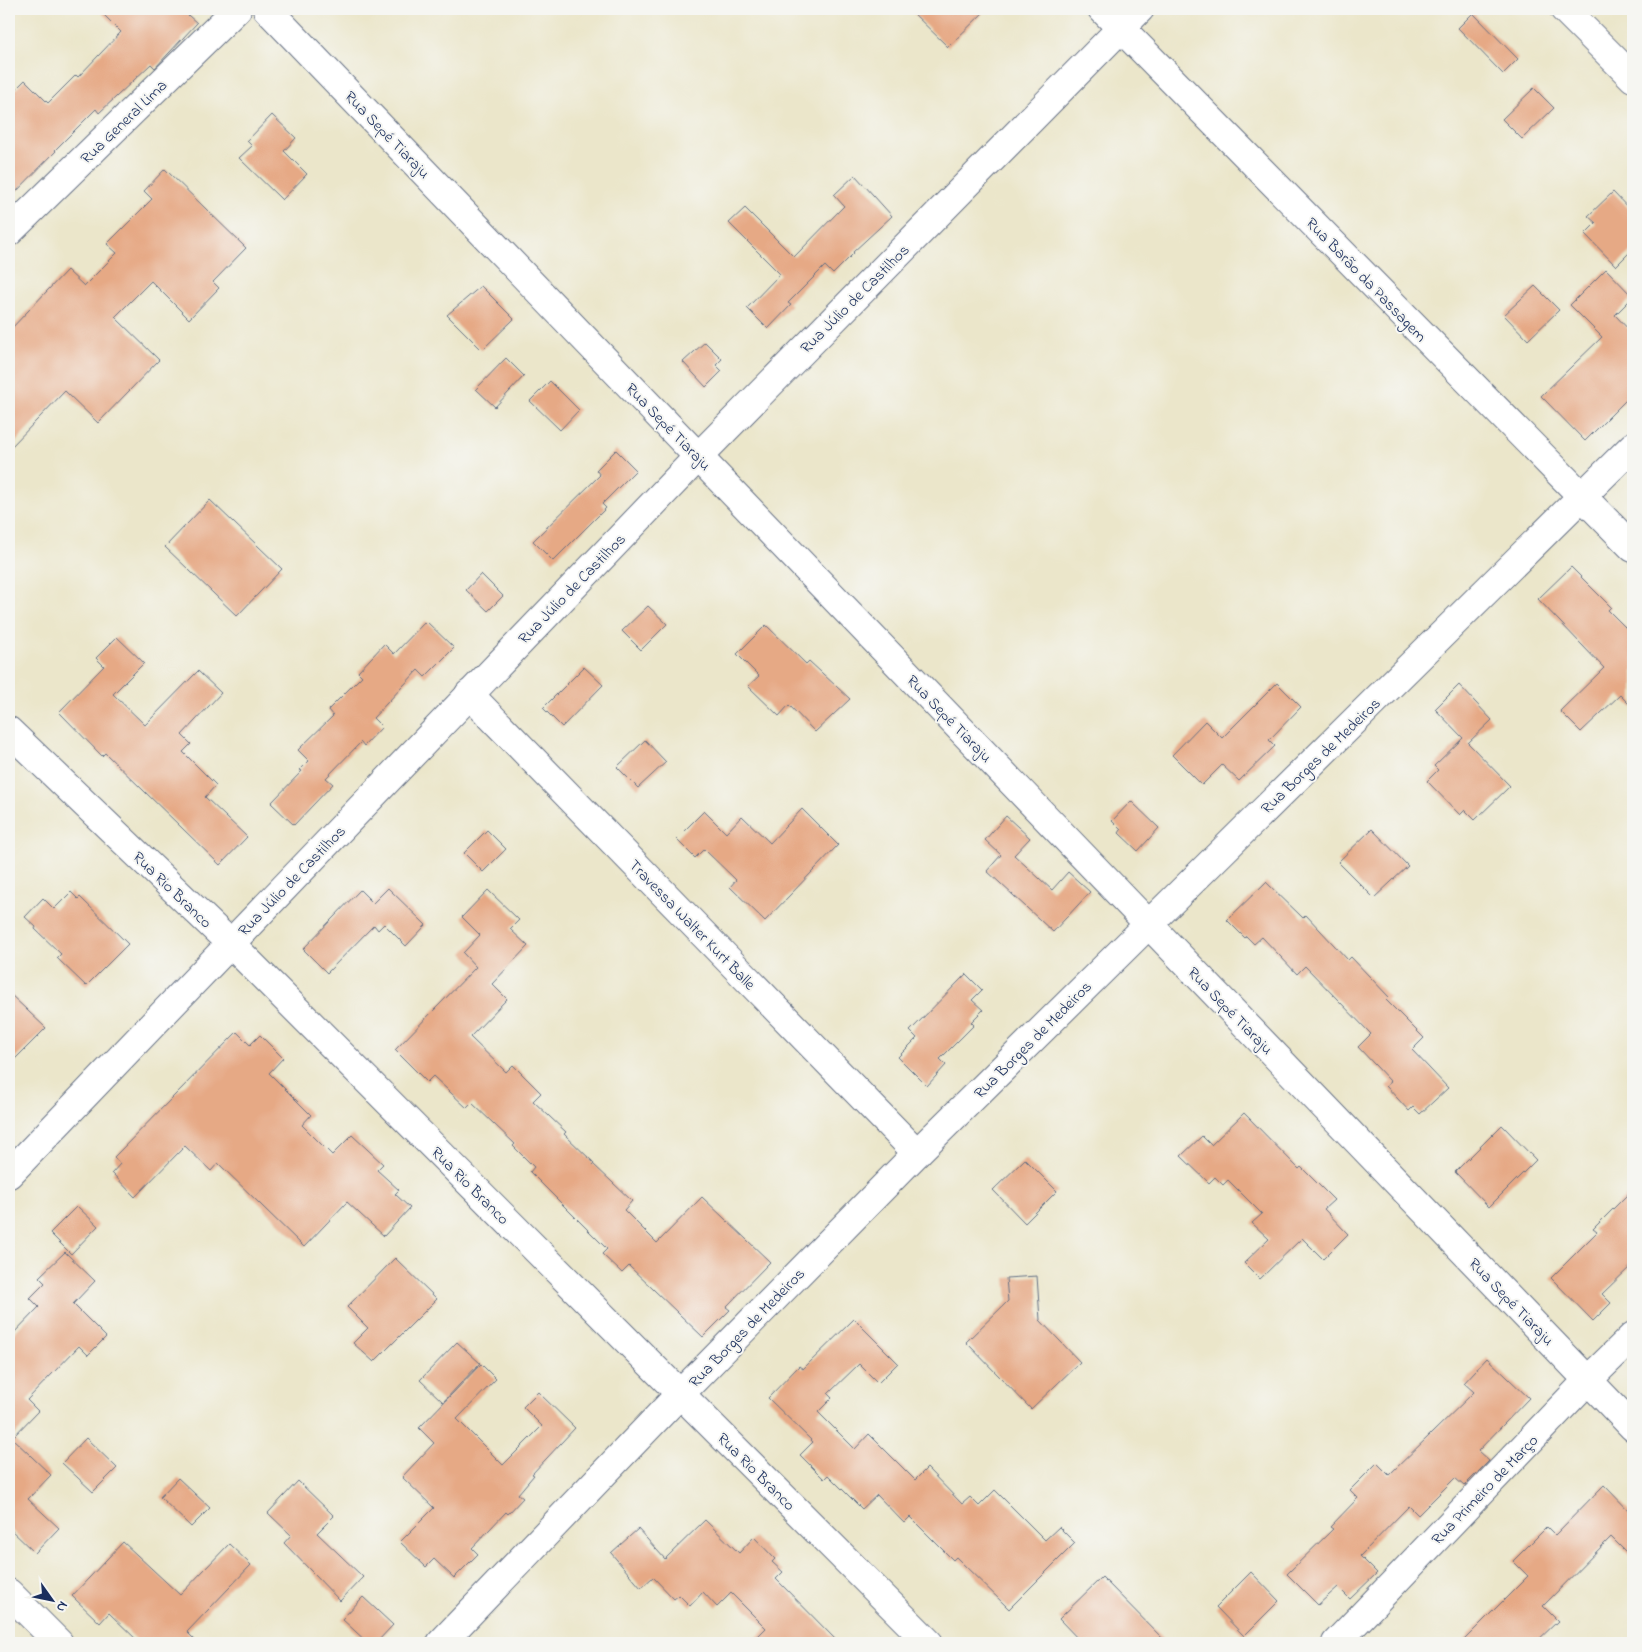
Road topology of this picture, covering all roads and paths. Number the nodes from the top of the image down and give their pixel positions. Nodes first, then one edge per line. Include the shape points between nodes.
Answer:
1 (236, 9) edge
2 (267, 9) edge
3 (1102, 9) edge
4 (1140, 9) edge
5 (1564, 9) edge
6 (1121, 27) junction
7 (1633, 78) edge
8 (9, 232) edge
9 (1633, 446) edge
10 (698, 456) junction
11 (1582, 498) junction
12 (1633, 548) edge
13 (469, 694) junction
14 (9, 731) edge
15 (1148, 924) junction
16 (230, 943) junction
17 (917, 1153) junction
18 (9, 1174) edge
19 (1633, 1336) edge
20 (1588, 1380) junction
21 (680, 1394) junction
22 (1633, 1427) edge
23 (9, 1593) edge
24 (59, 1643) edge
25 (441, 1643) edge
26 (929, 1643) edge
27 (1336, 1643) edge

1 - 8 street, Rua General Lima
2 - 10 street, Rua Sepé Tiaraju
3 - 6 street, Rua Barão da Passagem
4 - 6 street, Rua Júlio de Castilhos
5 - 7 street
6 - 10 street, Rua Júlio de Castilhos
6 - 11 street, Rua Barão da Passagem
9 - 11 street, Rua Borges de Medeiros
10 - 13 street, Rua Júlio de Castilhos
10 - 15 street, Rua Sepé Tiaraju
11 - 12 street, Rua Barão da Passagem
11 - 15 street, Rua Borges de Medeiros
13 - 16 street, Rua Júlio de Castilhos
13 - 17 street, Travessa Walter Kurt Balle
14 - 16 street, Rua Rio Branco
15 - 17 street, Rua Borges de Medeiros
15 - 20 street, Rua Sepé Tiaraju
16 - 18 street, Rua Júlio de Castilhos
16 - 21 street, Rua Rio Branco
17 - 21 street, Rua Borges de Medeiros
19 - 20 street, Rua Primeiro de Março
20 - 22 street, Rua Sepé Tiaraju
20 - 27 street, Rua Primeiro de Março
21 - 25 street, Rua Borges de Medeiros
21 - 26 street, Rua Rio Branco
23 - 24 street

